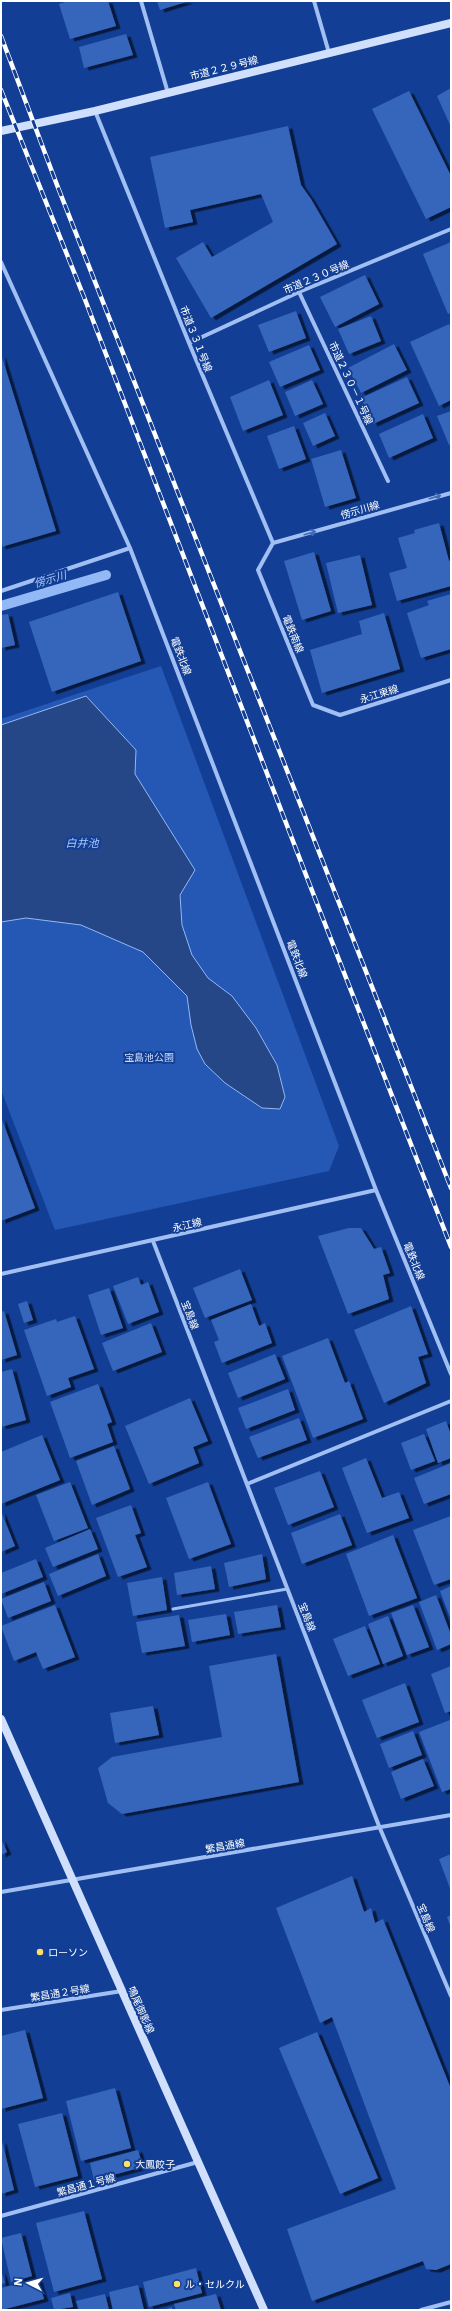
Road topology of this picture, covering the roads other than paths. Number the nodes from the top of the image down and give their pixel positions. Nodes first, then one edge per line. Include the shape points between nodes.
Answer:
1 (141, 1) edge
2 (314, 1) edge
3 (451, 23) edge
4 (329, 53) junction
5 (168, 93) junction
6 (95, 111) junction
7 (1, 131) edge
8 (451, 228) edge
9 (1, 262) edge
10 (299, 292) junction
11 (189, 343) junction
12 (388, 480) dead end
13 (451, 493) edge
14 (273, 543) junction
15 (130, 548) junction
16 (1, 591) edge
17 (451, 680) edge
18 (313, 705) joint
19 (376, 1190) junction
20 (153, 1241) junction
21 (1, 1274) edge
22 (451, 1374) edge
23 (451, 1401) edge
24 (247, 1484) junction
25 (287, 1589) junction
26 (173, 1609) dead end
27 (1, 1719) edge
28 (451, 1815) edge
29 (379, 1826) junction
30 (73, 1880) junction
31 (1, 1892) edge
32 (122, 1991) junction
33 (451, 1996) edge
34 (1, 2010) edge
35 (198, 2162) junction
36 (1, 2216) edge
37 (451, 2302) edge
38 (264, 2310) edge
39 (421, 2310) edge

1 - 5 street
2 - 4 street
3 - 4 street, 市道２２９号線
4 - 5 street, 市道２２９号線
5 - 6 street, 市道２２９号線
6 - 7 street, 市道２２９号線
6 - 11 street, 市道３３１号線
8 - 10 street, 市道２３０号線
9 - 15 street, 電鉄北線
10 - 11 street, 市道２３０号線
10 - 12 street, 市道２３０－１号線
11 - 14 street, 市道３３１号線
14 -> 13 street, 傍示川線
14 - 18 street, 電鉄南線 via 258,570
15 - 16 street
15 - 19 street, 電鉄北線
17 - 18 street, 永江東線 via 340,715
19 - 20 street, 永江線
19 - 22 street, 電鉄北線
20 - 21 street, 永江線
20 - 24 street, 宝島線
23 - 24 street
24 - 25 street, 宝島線
25 - 26 lane
25 - 29 street, 宝島線
27 - 30 street, 鳴尾御影線
28 - 29 street, 繁昌通線
29 - 30 street, 繁昌通線
29 - 33 street, 宝島線
30 - 31 street, 繁昌通線
30 - 32 street, 鳴尾御影線
32 - 34 street, 繁昌通２号線
32 - 35 street, 鳴尾御影線
35 - 36 street, 繁昌通１号線
35 - 38 street, 鳴尾御影線
37 - 39 street

